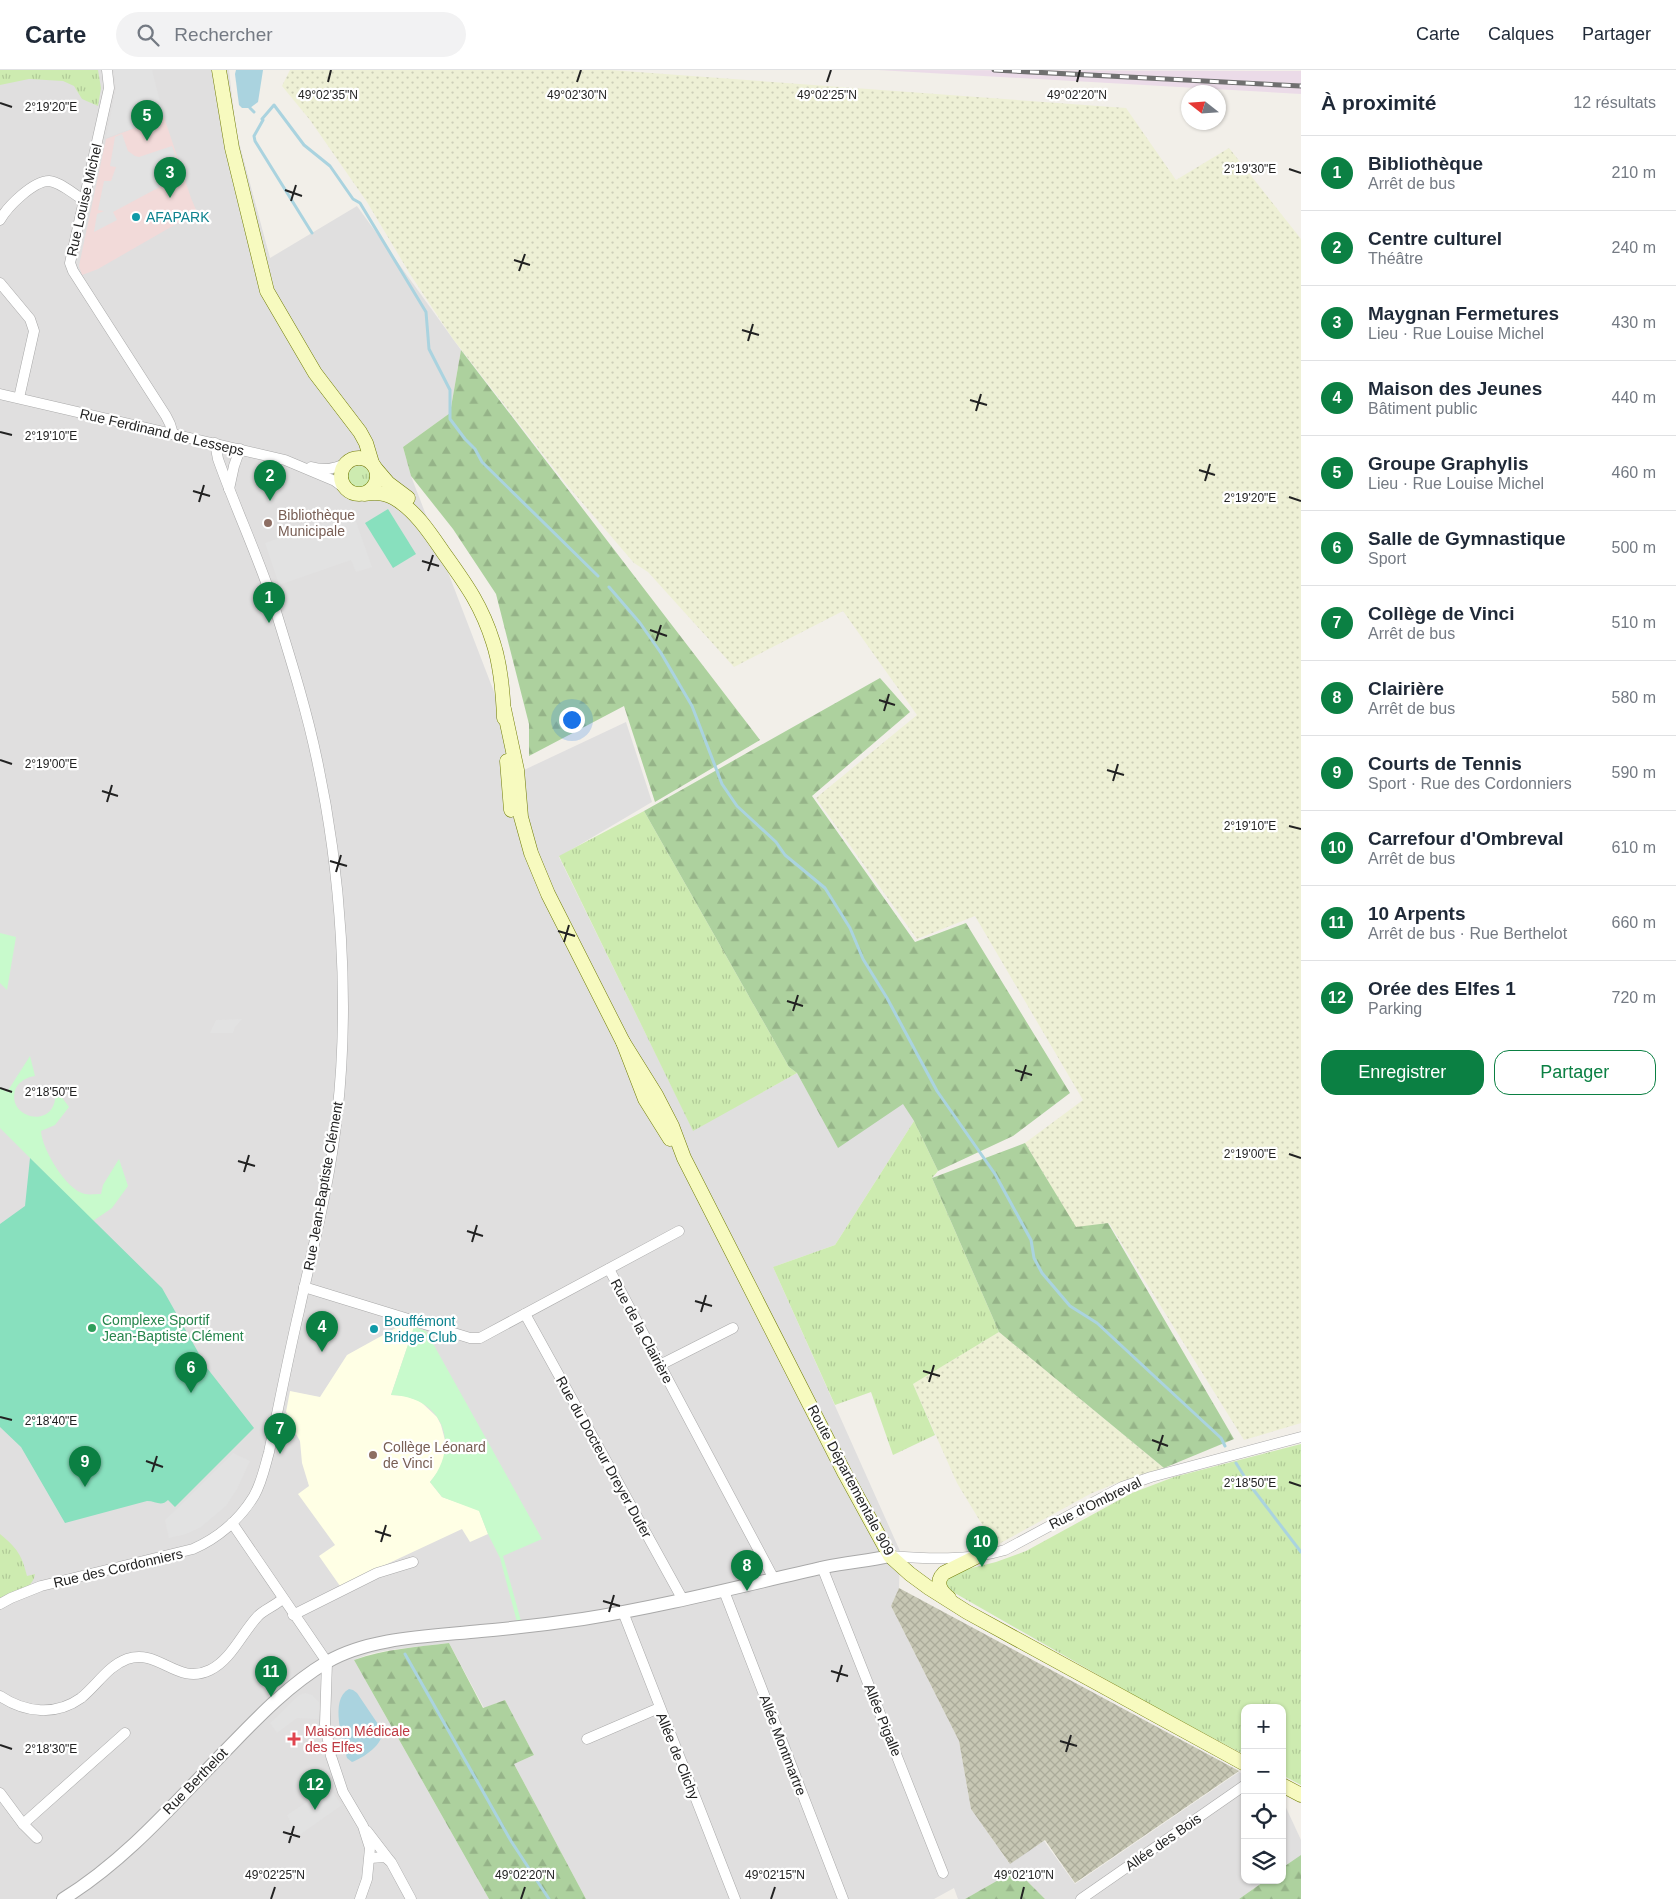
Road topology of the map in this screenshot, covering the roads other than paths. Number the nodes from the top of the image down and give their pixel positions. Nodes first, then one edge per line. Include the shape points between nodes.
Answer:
1 (107, 70) edge
2 (219, 70) edge
3 (84, 200) junction
4 (0, 220) edge
5 (0, 283) edge
6 (0, 394) edge
7 (154, 397) junction
8 (19, 398) junction
9 (341, 407) junction
10 (156, 430) junction
11 (173, 434) junction
12 (215, 443) junction
13 (240, 449) junction
14 (348, 462) junction
15 (295, 463) junction
16 (374, 466) junction
17 (229, 490) junction
18 (347, 490) junction
19 (365, 494) junction
20 (434, 538) junction
21 (679, 1231) dead end
22 (609, 1269) junction
23 (304, 1287) junction
24 (525, 1314) junction
25 (733, 1328) dead end
26 (660, 1365) junction
27 (1301, 1437) edge
28 (232, 1523) junction
29 (890, 1556) junction
30 (976, 1557) junction
31 (413, 1562) dead end
32 (822, 1567) junction
33 (774, 1579) junction
34 (724, 1591) junction
35 (282, 1599) junction
36 (683, 1600) junction
37 (0, 1604) edge
38 (623, 1612) junction
39 (967, 1612) junction
40 (293, 1615) junction
41 (327, 1662) junction
42 (0, 1696) edge
43 (659, 1708) junction
44 (125, 1733) dead end
45 (587, 1739) dead end
46 (1241, 1762) edge
47 (1286, 1787) edge
48 (1241, 1788) edge
49 (0, 1793) edge
50 (1301, 1795) edge
51 (23, 1824) junction
52 (363, 1826) junction
53 (37, 1838) dead end
54 (370, 1858) junction
55 (391, 1862) junction
56 (943, 1873) dead end
57 (63, 1899) edge
58 (360, 1899) edge
59 (411, 1899) edge
60 (735, 1899) edge
61 (843, 1899) edge
62 (1081, 1899) edge

1 - 3 street, Rue Louise Michel via 109,88
2 - 9 main road via 232,148 263,278 305,358
3 - 4 street via 51,181 46,182 12,203
3 - 7 street, Rue Louise Michel via 70,263 73,272
5 - 8 street via 30,319 34,331
6 - 8 street, Rue Ferdinand de Lesseps
7 - 10 street, Rue Louise Michel via 159,417
7 - 11 street, Rue Louise Michel
8 - 10 street, Rue Ferdinand de Lesseps
9 - 14 main road via 355,437 354,453
9 - 16 main road via 364,439
10 - 11 street, Rue Ferdinand de Lesseps
11 - 12 street, Rue Ferdinand de Lesseps
12 - 13 street, Rue Ferdinand de Lesseps
12 - 17 street, Rue Jean-Baptiste Clément
13 - 15 street, Rue Ferdinand de Lesseps
13 - 17 street
14 - 15 street via 322,469
14 - 16 main road via 360,458
14 - 18 main road via 341,475
15 - 18 street, Rue Ferdinand de Lesseps
16 - 19 main road via 378,477 376,485
16 - 20 main road via 388,483 415,505
17 - 23 street, Rue Jean-Baptiste Clément via 272,601 308,723 326,803 339,916 342,1045 338,1104 328,1175
18 - 19 main road via 352,494
19 - 20 main road via 380,493 394,498 415,514
20 - 29 main road, Route Départementale 909 via 472,593 498,658 521,817 548,894 622,1042 656,1095 684,1158
21 - 22 street
22 - 24 street, Rue de la Clairière
22 - 26 street, Rue de la Clairière
23 - 24 street, Rue de la Clairière via 470,1338 486,1336
23 - 28 street, Rue Jean-Baptiste Clément via 263,1474 254,1495
24 - 36 street, Rue du Docteur Dreyer Dufer
25 - 26 street
26 - 33 street, Rue de la Clairière
27 - 30 street, Rue d'Ombreval via 1150,1476 1122,1487 1005,1550
28 - 35 street
28 - 37 street, Rue des Cordonniers via 194,1549 41,1586
29 - 30 street, Rue d'Ombreval
29 - 32 street, Rue Berthelot
29 - 39 main road, Route Départementale 909 via 928,1588
30 - 39 main road via 944,1573 939,1583 941,1592
31 - 40 street via 377,1573
32 - 33 street, Rue Berthelot
32 - 56 street, Allée Pigalle
33 - 34 street, Rue Berthelot
34 - 36 street, Rue Berthelot
34 - 61 street, Allée Montmartre
35 - 40 street
35 - 42 street via 262,1612 222,1662 204,1673 179,1672 158,1661 136,1657 116,1664 81,1697 65,1707 34,1710 19,1707
36 - 38 street, Rue Berthelot
38 - 41 street, Rue Berthelot via 399,1640 366,1647
38 - 43 street, Allée de Clichy
39 - 46 main road, Route Départementale 909
40 - 41 street
41 - 52 street via 325,1724 331,1756 344,1792
41 - 57 street, Rue Berthelot via 271,1705 106,1869
43 - 45 street
43 - 60 street, Allée de Clichy
44 - 51 street
47 - 50 main road
48 - 62 street, Allée des Bois
49 - 51 street
51 - 53 street
52 - 54 street
52 - 55 street
54 - 55 street via 384,1857
54 - 58 street
55 - 59 street

